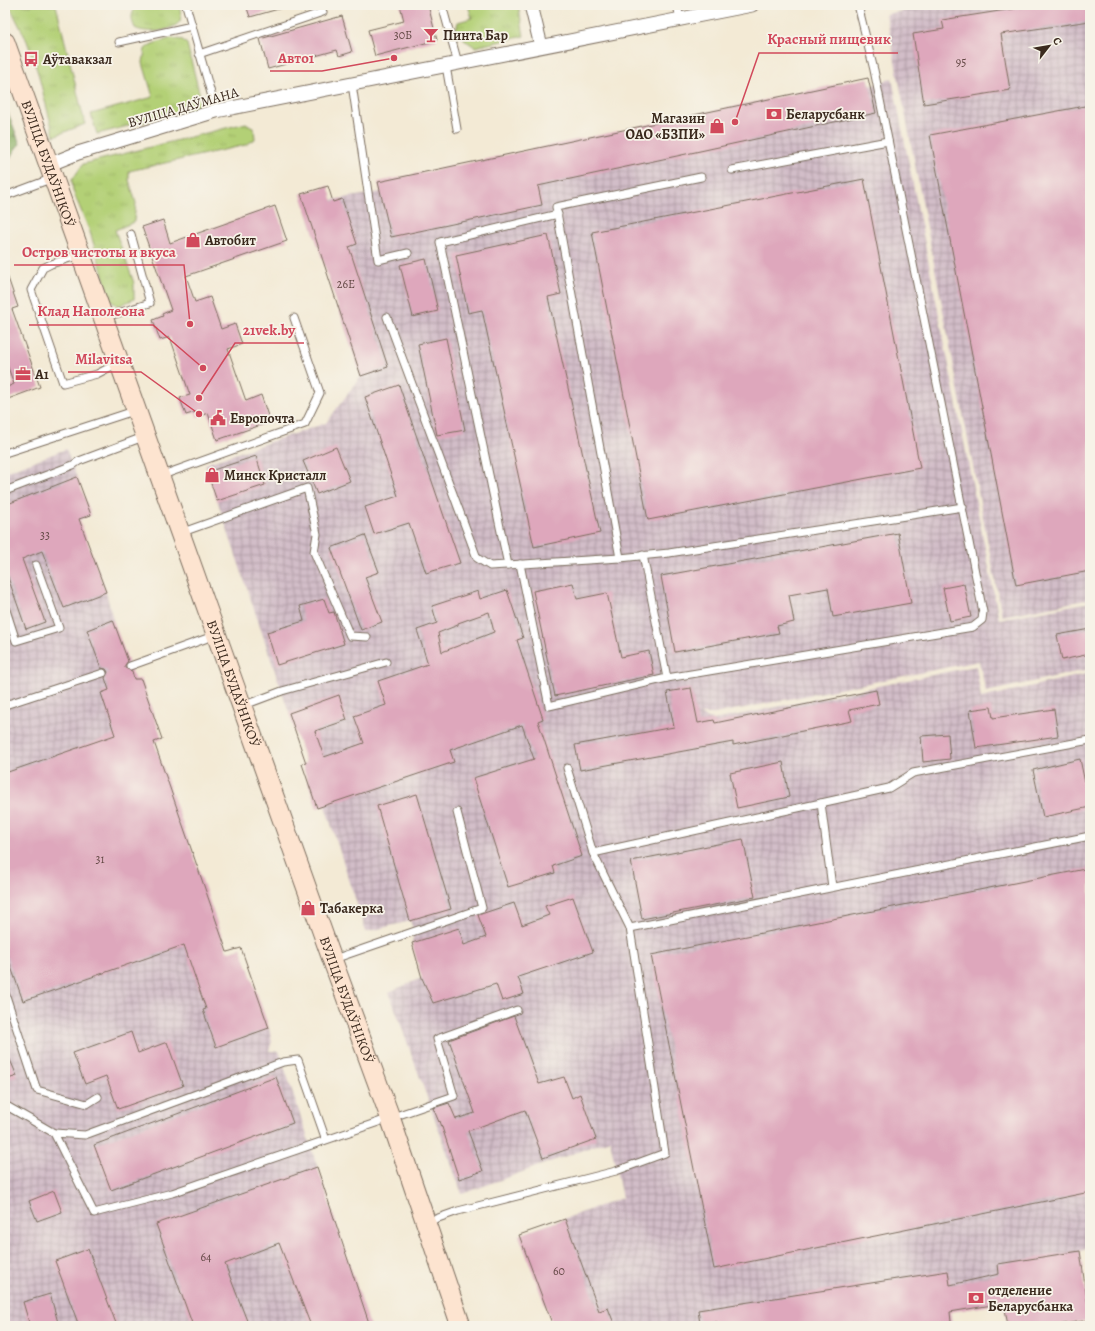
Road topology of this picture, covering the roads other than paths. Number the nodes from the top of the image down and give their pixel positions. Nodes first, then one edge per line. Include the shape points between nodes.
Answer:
1 (186, 5) edge
2 (442, 5) edge
3 (531, 5) edge
4 (678, 5) edge
5 (752, 5) edge
6 (858, 5) edge
7 (324, 12) dead end
8 (680, 19) junction
9 (192, 26) junction
10 (120, 42) dead end
11 (540, 46) junction
12 (7, 54) edge
13 (200, 54) junction
14 (452, 64) junction
15 (352, 84) junction
16 (216, 112) junction
17 (457, 129) dead end
18 (888, 141) junction
19 (732, 170) dead end
20 (51, 172) junction
21 (701, 177) dead end
22 (5, 196) edge
23 (558, 214) junction
24 (131, 234) dead end
25 (408, 253) dead end
26 (80, 255) junction
27 (387, 317) dead end
28 (103, 318) junction
29 (294, 318) dead end
30 (119, 363) junction
31 (137, 410) junction
32 (146, 436) junction
33 (5, 453) edge
34 (160, 476) junction
35 (5, 491) edge
36 (963, 507) junction
37 (180, 533) junction
38 (643, 555) junction
39 (620, 558) junction
40 (36, 564) dead end
41 (520, 564) junction
42 (508, 565) junction
43 (5, 607) edge
44 (216, 635) junction
45 (367, 637) dead end
46 (386, 662) dead end
47 (130, 666) dead end
48 (103, 673) dead end
49 (667, 678) junction
50 (5, 705) edge
51 (242, 706) junction
52 (1090, 740) edge
53 (567, 768) dead end
54 (821, 803) junction
55 (457, 812) dead end
56 (1090, 836) edge
57 (593, 853) junction
58 (832, 887) junction
59 (630, 928) junction
60 (332, 959) junction
61 (5, 993) edge
62 (517, 1010) dead end
63 (98, 1097) dead end
64 (5, 1105) edge
65 (390, 1117) junction
66 (54, 1133) junction
67 (326, 1140) junction
68 (425, 1223) junction
69 (461, 1326) edge

1 - 9 lane
2 - 14 lane
3 - 11 street
4 - 8 lane
5 - 8 street, ВУЛІЦА ДАЎМАНА
6 - 18 lane
7 - 13 lane
8 - 11 street, ВУЛІЦА ДАЎМАНА
9 - 10 lane
9 - 13 lane
11 - 14 street, ВУЛІЦА ДАЎМАНА
12 - 20 main road, ВУЛІЦА БУДАЎНІКОЎ
13 - 16 lane
14 - 15 street, ВУЛІЦА ДАЎМАНА
14 - 17 lane
15 - 16 street, ВУЛІЦА ДАЎМАНА
15 - 25 lane via 378,260
16 - 20 street, ВУЛІЦА ДАЎМАНА via 78,153
18 - 19 lane
18 - 36 lane
20 - 22 lane
20 - 26 main road, ВУЛІЦА БУДАЎНІКОЎ
21 - 23 lane via 556,207
23 - 39 lane
23 - 42 lane via 440,242
24 - 28 lane via 150,303
26 - 28 main road, ВУЛІЦА БУДАЎНІКОЎ
26 - 30 lane via 43,268 32,290 63,383 97,374
27 - 42 lane via 477,558 490,566
28 - 30 main road, ВУЛІЦА БУДАЎНІКОЎ
29 - 34 lane via 320,393 305,424
30 - 31 main road, ВУЛІЦА БУДАЎНІКОЎ
31 - 32 main road, ВУЛІЦА БУДАЎНІКОЎ
31 - 33 lane
32 - 34 main road, ВУЛІЦА БУДАЎНІКОЎ
32 - 35 lane
34 - 37 main road, ВУЛІЦА БУДАЎНІКОЎ
36 - 38 lane
36 - 49 lane via 983,612 982,620 972,627
37 - 44 main road, ВУЛІЦА БУДАЎНІКОЎ
37 - 45 lane via 308,488 317,534 314,552 350,636
38 - 39 lane
38 - 49 lane
39 - 41 lane
40 - 43 lane via 59,628 16,641
41 - 42 lane
41 - 49 lane via 549,706
44 - 47 lane
44 - 51 main road, ВУЛІЦА БУДАЎНІКОЎ
46 - 51 lane via 282,691
48 - 50 lane
51 - 60 main road, ВУЛІЦА БУДАЎНІКОЎ
52 - 54 lane via 913,773 889,788
53 - 57 lane
54 - 57 lane
54 - 58 lane
55 - 60 lane via 482,908
56 - 58 lane
57 - 59 lane
58 - 59 lane
59 - 68 lane via 665,1153 616,1170 458,1211
60 - 65 main road, ВУЛІЦА БУДАЎНІКОЎ
61 - 63 lane via 37,1090 86,1104
62 - 65 lane via 437,1039 454,1096
64 - 66 lane
65 - 67 lane
65 - 68 main road, ВУЛІЦА БУДАЎНІКОЎ
66 - 67 lane via 94,1213 172,1193
66 - 67 lane via 86,1135 283,1062 298,1060
68 - 69 main road, ВУЛІЦА БУДАЎНІКОЎ

